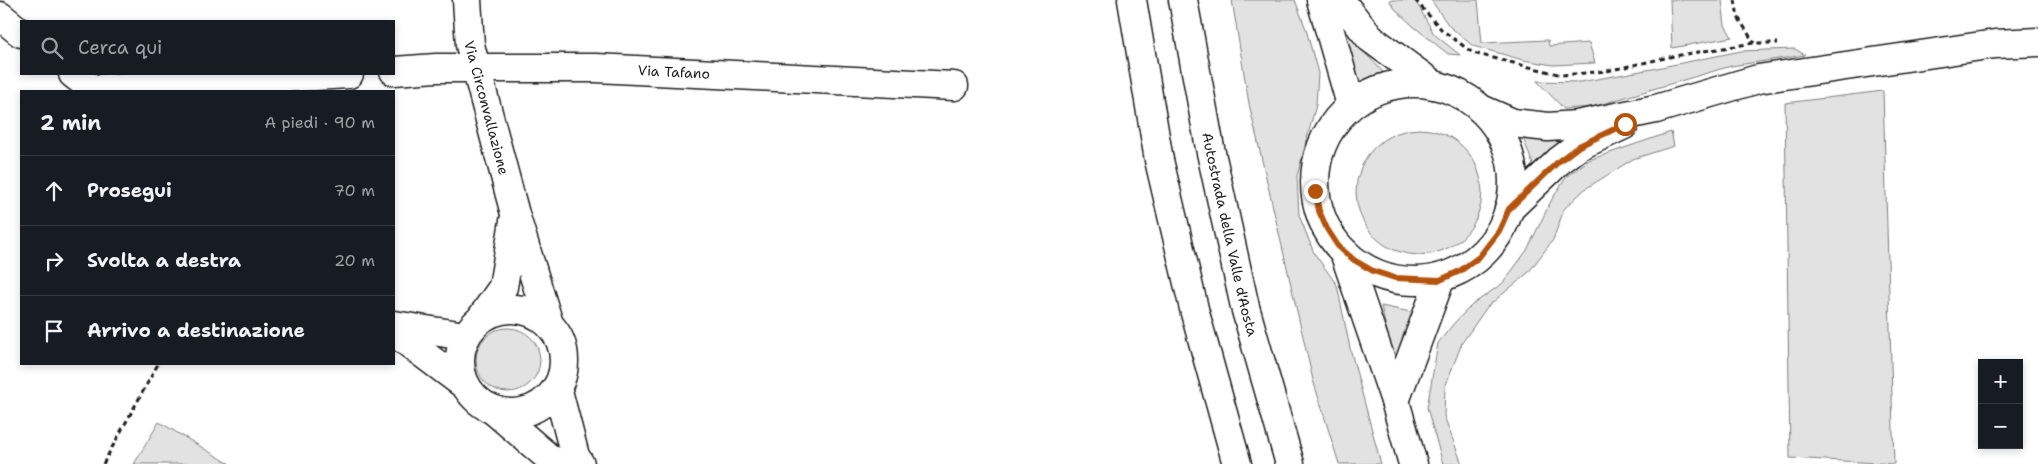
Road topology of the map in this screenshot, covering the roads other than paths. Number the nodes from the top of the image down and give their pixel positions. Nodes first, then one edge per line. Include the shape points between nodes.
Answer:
1 (467, 0) edge
2 (1132, 0) edge
3 (1183, 0) edge
4 (1321, 0) edge
5 (1340, 0) edge
6 (0, 16) edge
7 (20, 32) edge
8 (2038, 42) edge
9 (477, 69) junction
10 (395, 71) edge
11 (325, 75) edge
12 (87, 85) edge
13 (1434, 85) junction
14 (954, 86) dead end
15 (1351, 105) junction
16 (1481, 109) junction
17 (1656, 109) junction
18 (1509, 209) junction
19 (515, 214) junction
20 (1344, 252) junction
21 (1440, 280) junction
22 (549, 324) junction
23 (395, 325) edge
24 (474, 327) junction
25 (395, 333) edge
26 (466, 386) junction
27 (557, 387) junction
28 (1395, 401) junction
29 (492, 409) junction
30 (556, 464) edge
31 (580, 464) edge
32 (1237, 464) edge
33 (1290, 464) edge
34 (1413, 464) edge

1 - 9 main road, Via Circonvallazione via 470,45
2 - 32 main road via 1159,160 1195,313
3 - 33 main road, Autostrada della Valle d'Aosta via 1210,148 1245,307
4 - 15 main road
5 - 13 main road via 1370,38
6 - 7 main road
8 - 17 main road via 1995,44 1758,79
9 - 10 main road, Via Tafano
9 - 14 main road, Via Tafano via 596,68
9 - 19 main road, Via Circonvallazione
11 - 12 main road
13 - 15 main road via 1410,83 1386,87
13 - 16 main road via 1458,94
15 - 20 main road via 1335,121 1316,164 1315,191 1322,220
16 - 17 main road via 1512,123 1548,127 1577,125
16 - 18 main road via 1506,149 1511,165
17 - 18 main road via 1579,146
18 - 21 main road via 1499,231 1479,257
19 - 22 main road, Via Circonvallazione
19 - 24 main road, Via Circonvallazione via 503,287
20 - 21 main road via 1387,277
20 - 28 main road
21 - 28 main road
22 - 24 main road via 535,314 517,309 499,310
22 - 27 main road via 559,338 564,354 563,371
23 - 24 main road
24 - 26 main road via 460,352 460,370
25 - 26 main road
26 - 29 main road via 477,400
27 - 29 main road via 548,399 522,412
27 - 31 main road via 575,456
28 - 34 main road
29 - 30 main road

